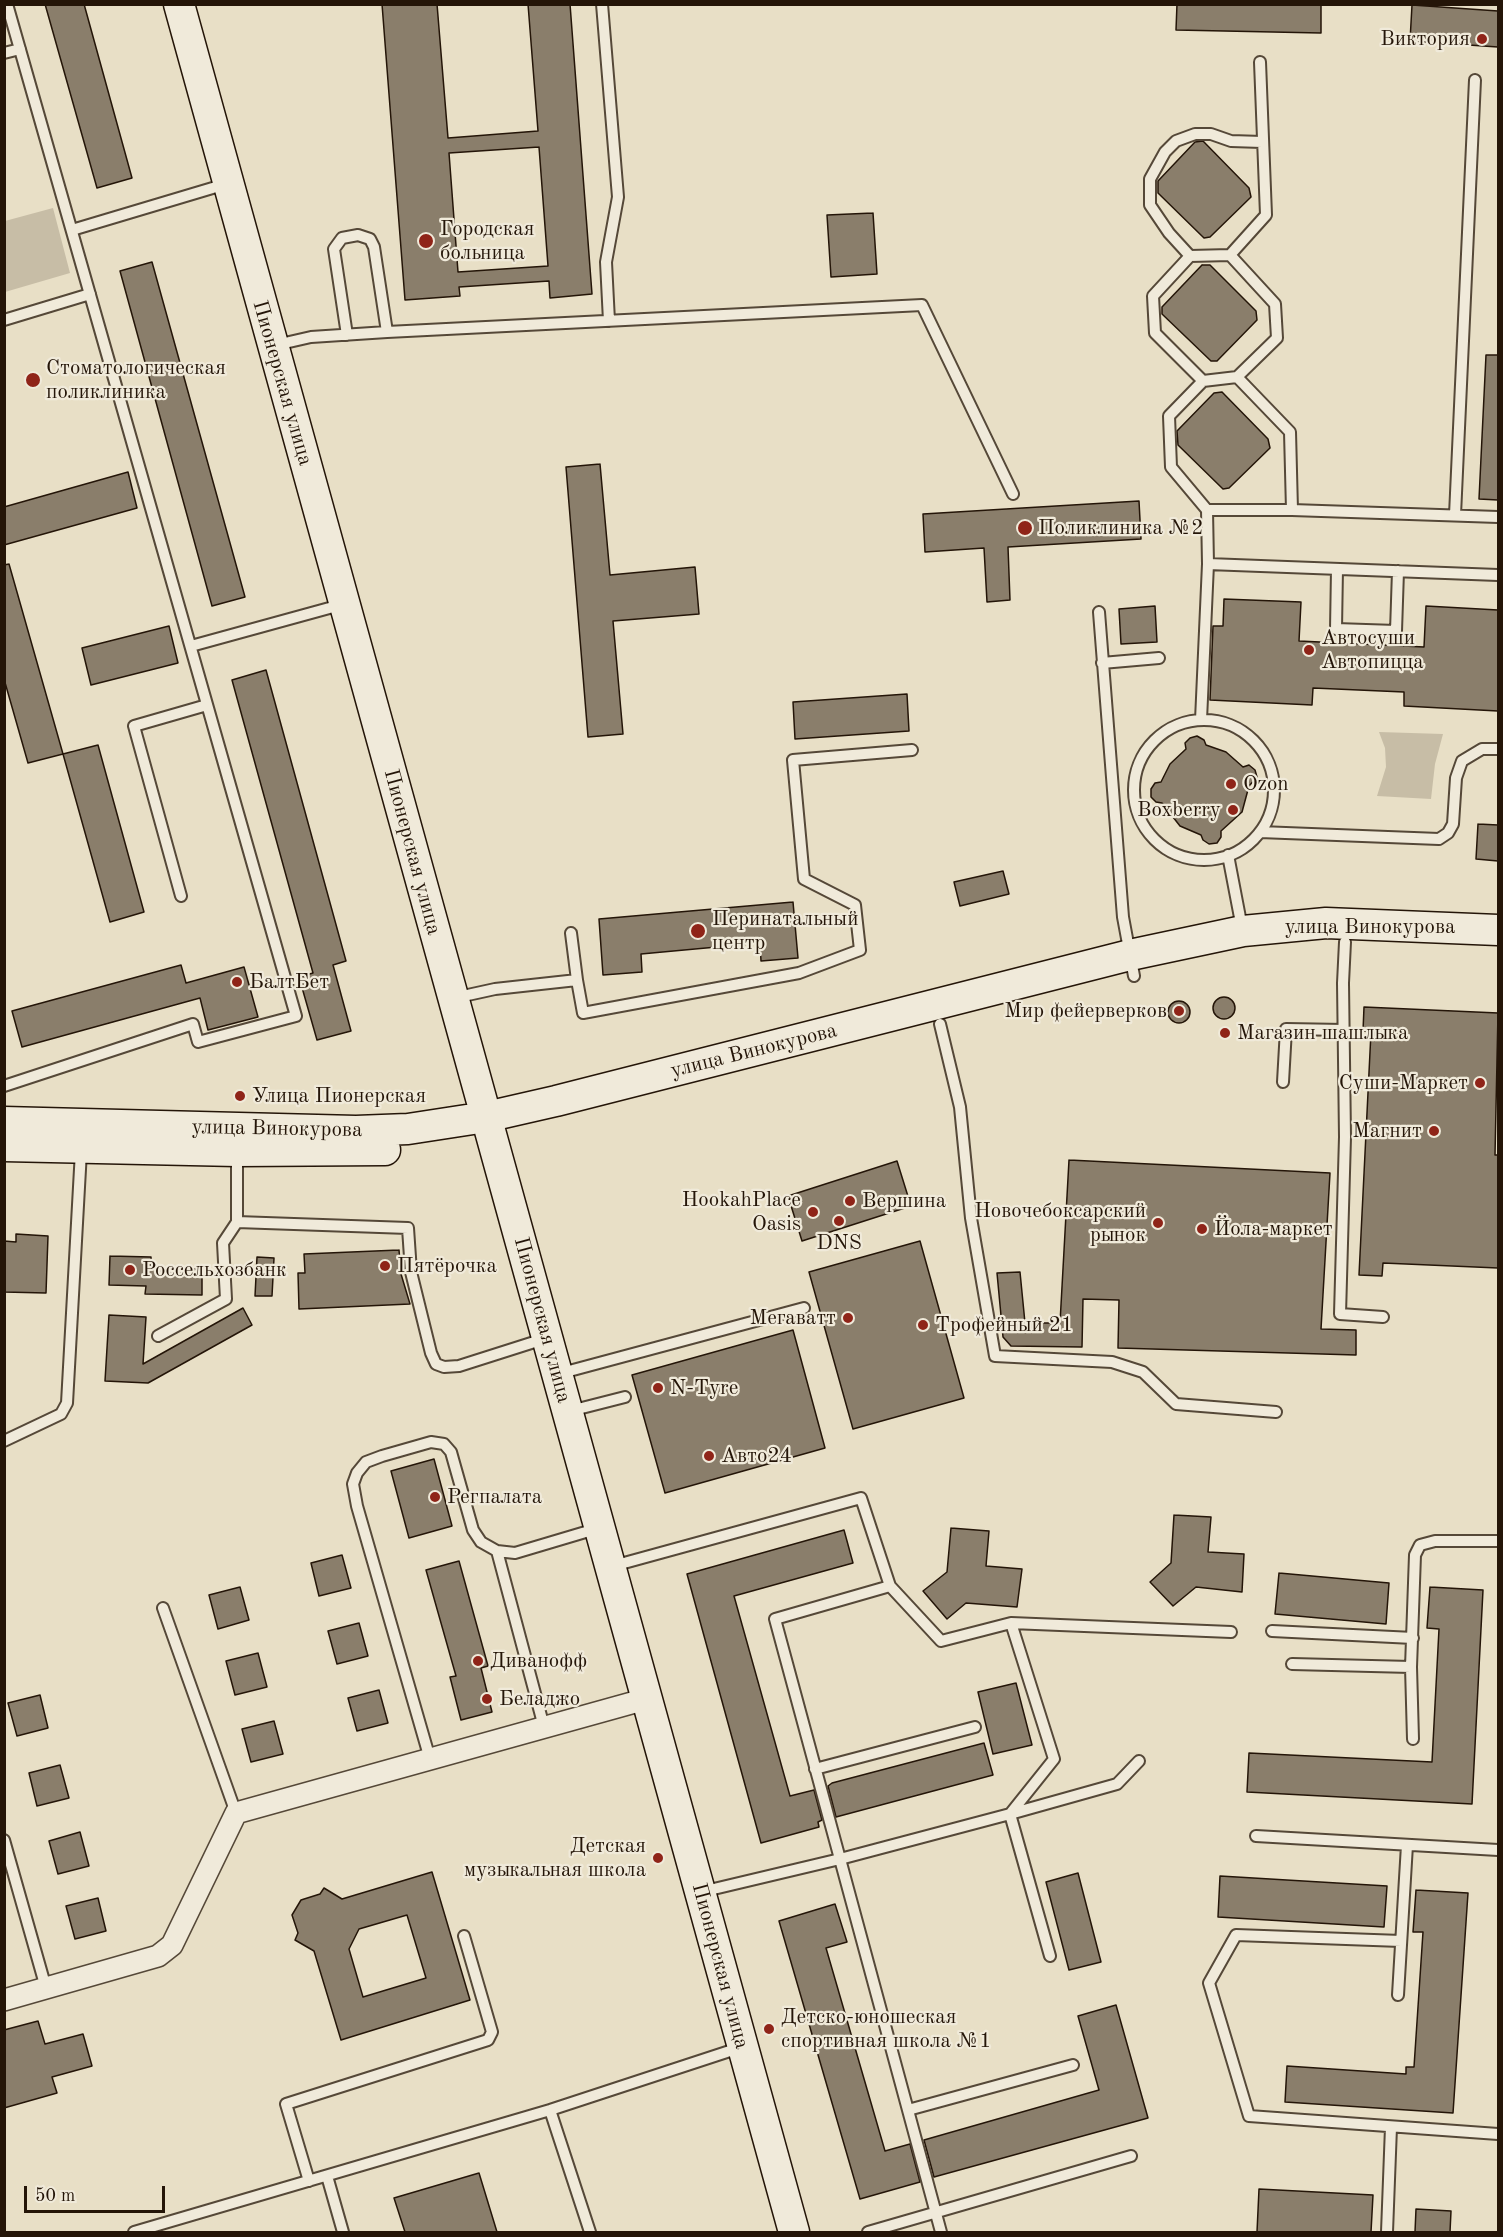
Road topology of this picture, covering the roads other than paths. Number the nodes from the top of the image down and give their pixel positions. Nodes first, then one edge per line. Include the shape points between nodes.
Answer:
1 (7, 4) edge
2 (178, 4) edge
3 (602, 4) edge
4 (20, 49) junction
5 (4, 53) edge
6 (1260, 63) dead end
7 (1475, 80) dead end
8 (1262, 142) junction
9 (227, 184) junction
10 (72, 230) junction
11 (1230, 255) junction
12 (1190, 256) junction
13 (90, 294) junction
14 (4, 320) edge
15 (609, 321) junction
16 (387, 332) junction
17 (346, 335) junction
18 (271, 346) junction
19 (1237, 377) junction
20 (1203, 381) junction
21 (1013, 494) dead end
22 (1208, 510) junction
23 (1292, 510) junction
24 (1455, 515) junction
25 (1498, 517) edge
26 (1208, 564) junction
27 (1338, 568) junction
28 (1398, 571) junction
29 (1498, 575) edge
30 (344, 604) junction
31 (1099, 612) dead end
32 (191, 646) junction
33 (1159, 658) dead end
34 (1102, 663) junction
35 (207, 705) junction
36 (1201, 720) junction
37 (912, 750) dead end
38 (1498, 750) edge
39 (1260, 832) junction
40 (1228, 855) junction
41 (181, 896) dead end
42 (1498, 930) edge
43 (1243, 931) junction
44 (570, 933) dead end
45 (1345, 942) junction
46 (1498, 949) edge
47 (1132, 966) junction
48 (577, 980) junction
49 (453, 998) junction
50 (938, 1014) junction
51 (1344, 1030) junction
52 (1283, 1082) dead end
53 (4, 1086) edge
54 (4, 1122) edge
55 (488, 1126) junction
56 (4, 1146) edge
57 (81, 1148) junction
58 (237, 1151) junction
59 (237, 1222) junction
60 (804, 1308) dead end
61 (1383, 1317) dead end
62 (158, 1336) dead end
63 (547, 1338) junction
64 (557, 1375) junction
65 (625, 1397) dead end
66 (567, 1411) junction
67 (1276, 1412) dead end
68 (4, 1441) edge
69 (599, 1528) junction
70 (1498, 1540) edge
71 (497, 1551) junction
72 (610, 1566) junction
73 (890, 1586) junction
74 (163, 1608) dead end
75 (1011, 1623) junction
76 (1272, 1631) dead end
77 (1231, 1632) dead end
78 (1413, 1638) junction
79 (1292, 1664) dead end
80 (1411, 1667) junction
81 (646, 1698) junction
82 (544, 1727) junction
83 (975, 1727) dead end
84 (1413, 1739) dead end
85 (429, 1759) junction
86 (1139, 1761) dead end
87 (815, 1770) junction
88 (236, 1813) junction
89 (1010, 1814) junction
90 (1256, 1836) dead end
91 (4, 1840) edge
92 (1407, 1845) junction
93 (1498, 1850) edge
94 (840, 1859) junction
95 (700, 1893) junction
96 (464, 1936) dead end
97 (1401, 1941) junction
98 (1050, 1956) dead end
99 (46, 1988) junction
100 (1398, 1995) dead end
101 (4, 2000) edge
102 (743, 2047) junction
103 (1073, 2065) dead end
104 (550, 2110) junction
105 (908, 2110) junction
106 (1391, 2127) junction
107 (1498, 2134) edge
108 (1131, 2156) dead end
109 (327, 2176) junction
110 (309, 2181) junction
111 (935, 2211) junction
112 (134, 2232) edge
113 (343, 2232) edge
114 (590, 2232) edge
115 (794, 2232) edge
116 (868, 2232) edge
117 (941, 2232) edge
118 (1387, 2232) edge

1 - 4 lane
2 - 9 main road, Пионерская улица
3 - 15 lane via 618,197 606,262
4 - 5 lane
4 - 10 lane
6 - 8 lane
7 - 24 lane
8 - 11 lane via 1266,215
8 - 12 lane via 1195,134 1176,141 1165,152 1150,179 1150,205
9 - 10 lane
9 - 18 main road, Пионерская улица
10 - 13 lane
11 - 12 lane
11 - 19 lane via 1275,304 1277,327 1277,338
12 - 20 lane via 1153,296 1155,333
13 - 14 lane
13 - 32 lane
15 - 16 lane
15 - 21 lane via 922,305
16 - 17 lane
16 - 17 lane via 374,247 370,239 358,235 342,238 334,249
17 - 18 lane via 311,337
18 - 30 main road, Пионерская улица
19 - 20 lane
19 - 23 lane via 1290,432
20 - 22 lane via 1169,416 1171,467
22 - 23 lane
22 - 26 lane
23 - 24 lane
24 - 25 lane
26 - 27 lane
26 - 36 lane
27 - 28 lane
27 - 28 lane via 1336,629 1396,631
28 - 29 lane
30 - 32 lane
30 - 49 main road, Пионерская улица
31 - 34 lane
32 - 35 lane
33 - 34 lane
34 - 47 lane via 1123,917
35 - 41 lane via 134,726
35 - 53 lane via 296,1016 198,1042 193,1024
36 - 39 lane via 1239,729 1250,736 1266,757 1274,795 1270,815
36 - 40 lane via 1173,727 1151,745 1137,769 1137,811 1151,836 1173,853 1201,860
37 - 48 lane via 793,760 804,879 855,905 861,950 799,973 583,1013
38 - 39 lane via 1482,749 1462,761 1455,778 1453,824 1438,839
39 - 40 lane
40 - 43 lane
42 - 43 main road, улица Винокурова via 1326,923
43 - 47 main road, улица Винокурова
44 - 48 lane
45 - 46 main road, улица Винокурова
45 - 47 main road, улица Винокурова
45 - 51 lane
47 - 50 main road, улица Винокурова
48 - 49 lane
49 - 55 main road, Пионерская улица
50 - 55 main road, улица Винокурова
50 - 67 lane via 960,1107 970,1218 995,1356 1112,1362 1143,1372 1176,1404
51 - 52 lane via 1286,1029
51 - 61 lane via 1340,1314
54 - 55 main road, улица Винокурова via 356,1131
55 - 58 main road, улица Винокурова via 412,1147 355,1152
55 - 63 main road, Пионерская улица
56 - 57 main road, улица Винокурова
57 - 58 main road, улица Винокурова
57 - 68 lane via 67,1403 61,1414
58 - 59 lane
59 - 62 lane via 223,1243 226,1299
59 - 63 lane via 408,1228 411,1272 431,1353 436,1364 444,1367 459,1366
60 - 64 lane
63 - 64 main road, Пионерская улица
64 - 66 main road, Пионерская улица
65 - 66 lane
66 - 69 main road, Пионерская улица
69 - 71 lane via 515,1553
69 - 72 main road, Пионерская улица
70 - 78 lane via 1435,1541 1420,1545 1415,1555
71 - 82 lane
71 - 85 lane via 481,1542 473,1530 451,1452 444,1444 431,1442 382,1456 366,1462 357,1473 353,1484 357,1506
72 - 73 lane via 861,1498
72 - 81 main road, Пионерская улица
73 - 75 lane via 941,1641
73 - 87 lane via 775,1619
74 - 88 lane
75 - 77 lane
75 - 89 lane via 1054,1759
76 - 78 lane
78 - 80 lane
79 - 80 lane
80 - 84 lane
81 - 82 street
81 - 95 main road, Пионерская улица
82 - 85 street
83 - 87 lane
85 - 88 street
86 - 89 lane via 1117,1784
87 - 94 lane
88 - 99 street via 172,1946 158,1956
89 - 94 lane
89 - 98 lane
90 - 92 lane
91 - 99 lane
92 - 93 lane
92 - 97 lane
94 - 95 lane
94 - 105 lane
95 - 102 main road, Пионерская улица
96 - 110 lane via 492,2032 488,2040 286,2104
97 - 100 lane
97 - 106 lane via 1236,1935 1209,1983 1249,2116
99 - 101 street
102 - 104 lane
102 - 115 main road, Пионерская улица
103 - 105 lane
104 - 109 lane
104 - 114 lane
105 - 111 lane
106 - 107 lane
106 - 118 lane
108 - 111 lane
109 - 110 lane
109 - 113 lane
110 - 112 lane
111 - 116 lane
111 - 117 lane

